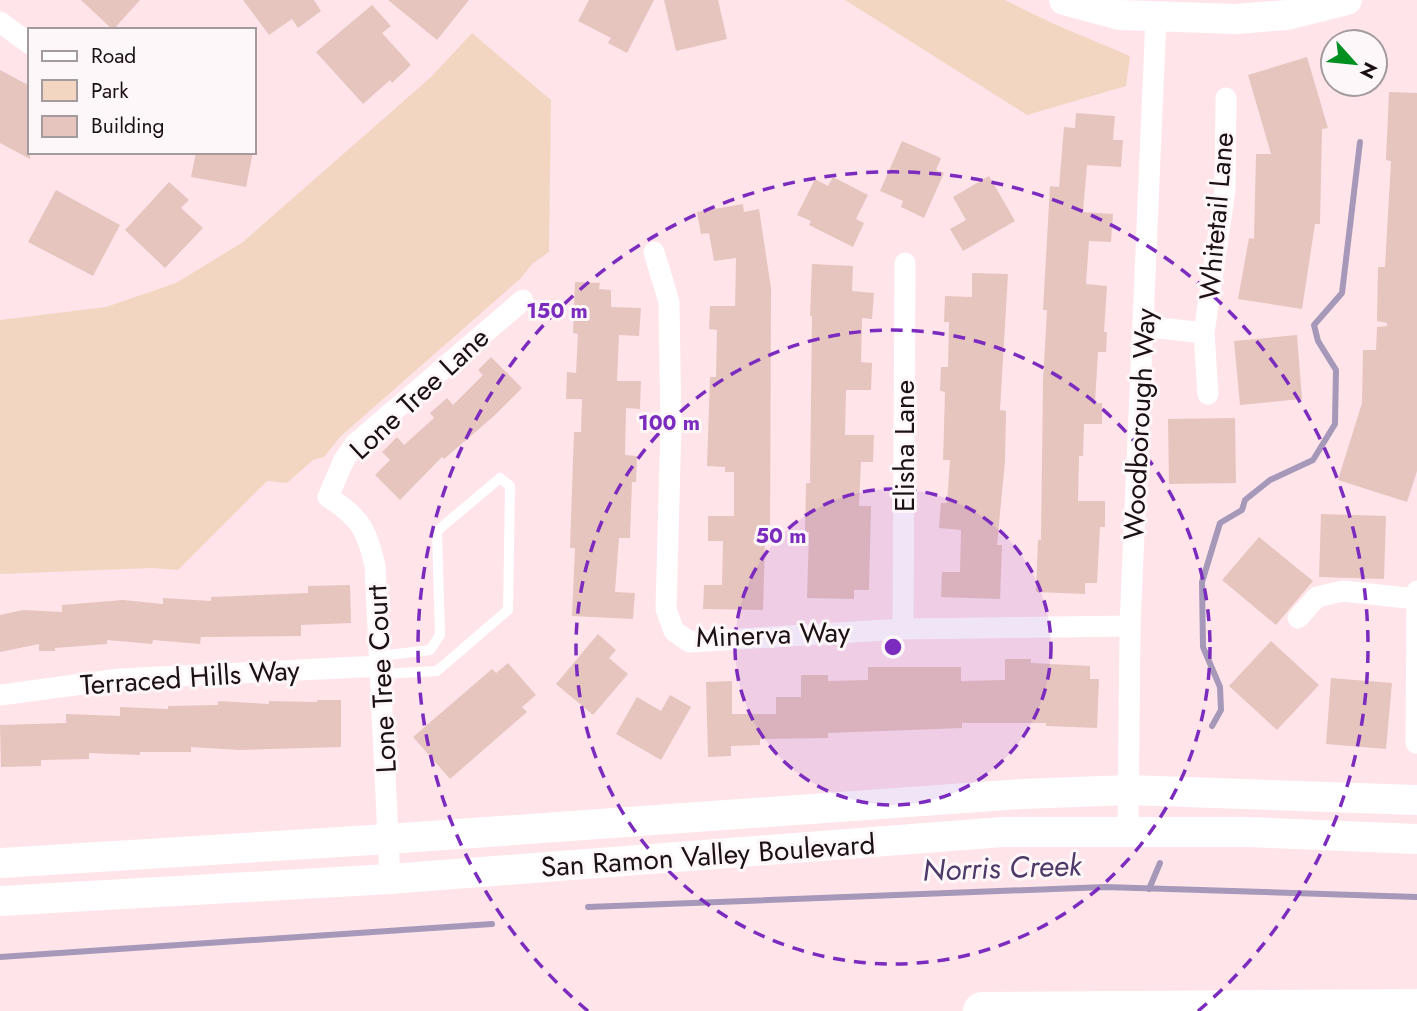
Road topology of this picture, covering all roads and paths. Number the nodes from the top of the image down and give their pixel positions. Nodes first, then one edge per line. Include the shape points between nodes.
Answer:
1 (1065, 0) edge
2 (1347, 0) edge
3 (1156, 17) junction
4 (0, 22) edge
5 (28, 43) edge
6 (1226, 98) dead end
7 (654, 252) dead end
8 (905, 262) dead end
9 (523, 300) dead end
10 (1143, 326) junction
11 (1204, 333) junction
12 (1208, 394) dead end
13 (328, 497) joint
14 (1416, 595) edge
15 (1298, 618) dead end
16 (1130, 626) junction
17 (904, 629) junction
18 (380, 665) junction
19 (0, 695) edge
20 (1416, 743) edge
21 (1129, 790) junction
22 (1417, 800) edge
23 (1128, 830) junction
24 (388, 839) junction
25 (1417, 839) edge
26 (0, 863) edge
27 (390, 879) junction
28 (0, 901) edge
29 (1417, 1008) edge
30 (982, 1011) edge

1 - 3 main road via 1119,15
2 - 3 main road via 1287,15
3 - 10 street, Woodborough Way
4 - 5 street
6 - 11 street, Whitetail Lane via 1225,190
7 - 17 street, Minerva Way via 669,302 666,609 674,631 690,642
8 - 17 street, Elisha Lane
9 - 13 street, Lone Tree Lane via 355,444
10 - 11 street, Whitetail Lane
10 - 16 street, Woodborough Way
11 - 12 street, Whitetail Lane
13 - 18 street, Lone Tree Court via 357,519 369,538 375,566
14 - 15 street via 1343,591 1317,597
14 - 20 street
16 - 17 street, Minerva Way
16 - 21 street, Woodborough Way
18 - 18 lane via 405,653 429,650 440,635 437,531 500,478 510,486 508,610 436,671 403,673
18 - 19 street, Terraced Hills Way via 120,679
18 - 24 street, Lone Tree Court
21 - 22 main road, San Ramon Valley Boulevard
21 - 23 street, Woodborough Way
21 - 24 main road, San Ramon Valley Boulevard via 935,799
23 - 25 main road, San Ramon Valley Boulevard
23 - 27 main road, San Ramon Valley Boulevard via 1003,832
24 - 26 main road, San Ramon Valley Boulevard
24 - 27 street, Lone Tree Court
27 - 28 main road, San Ramon Valley Boulevard
29 - 30 highway

